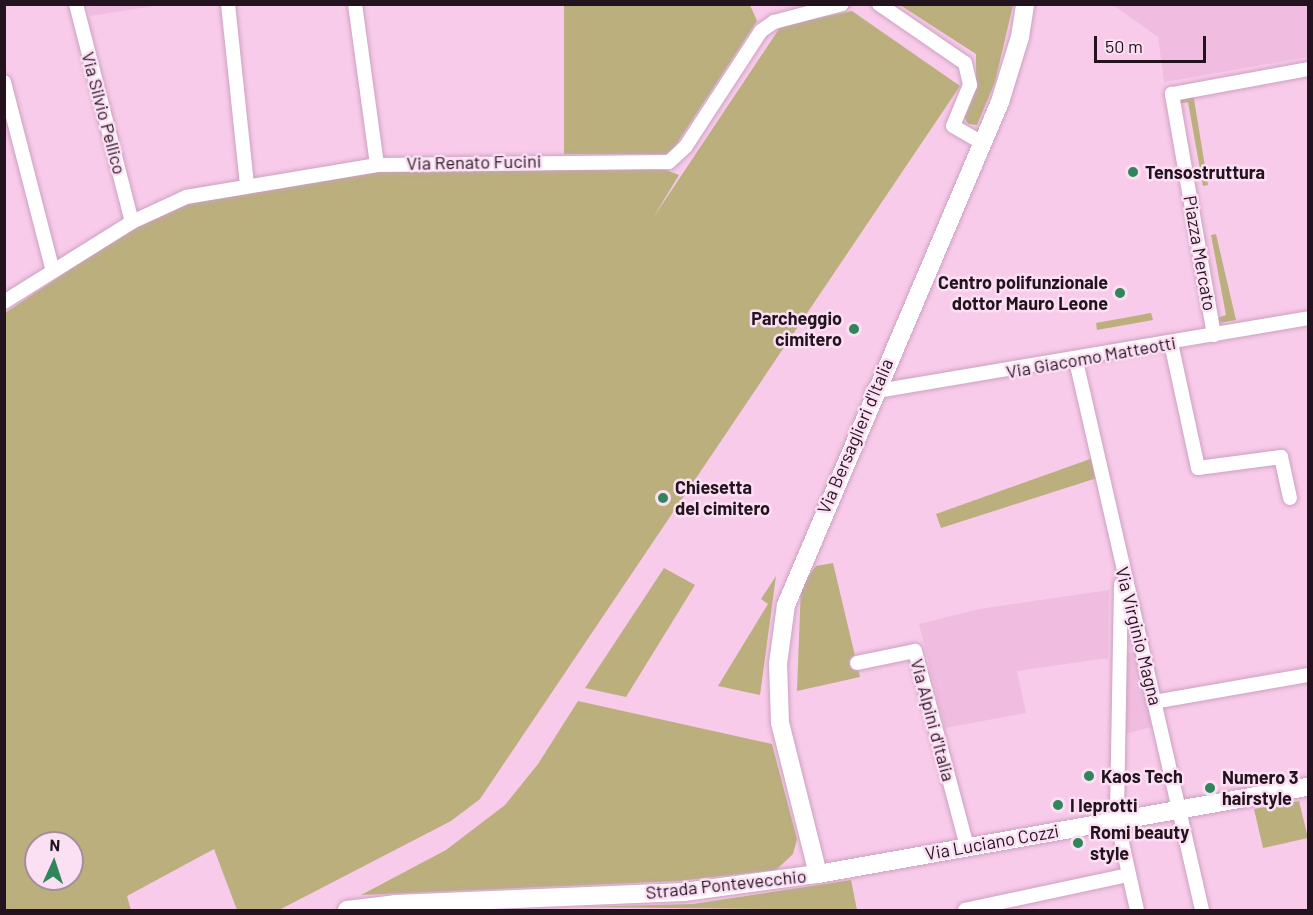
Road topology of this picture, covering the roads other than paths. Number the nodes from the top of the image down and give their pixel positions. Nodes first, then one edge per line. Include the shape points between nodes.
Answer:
1 (76, 4) edge
2 (228, 4) edge
3 (355, 4) edge
4 (842, 4) edge
5 (879, 4) edge
6 (1024, 8) edge
7 (1308, 69) edge
8 (4, 82) edge
9 (982, 143) junction
10 (377, 165) junction
11 (247, 185) junction
12 (132, 222) junction
13 (53, 271) junction
14 (4, 302) edge
15 (1308, 318) edge
16 (1214, 335) junction
17 (1171, 343) junction
18 (1076, 361) junction
19 (872, 392) junction
20 (1290, 498) dead end
21 (1121, 564) junction
22 (857, 663) dead end
23 (1308, 675) edge
24 (1154, 702) junction
25 (1308, 787) edge
26 (1180, 809) junction
27 (1117, 820) junction
28 (967, 846) junction
29 (818, 874) junction
30 (1128, 875) junction
31 (532, 904) edge
32 (347, 910) edge
33 (965, 910) edge
34 (1137, 910) edge
35 (1202, 910) edge

1 - 12 street, Via Silvio Pellico
2 - 11 street
3 - 10 street
4 - 10 street, Via Renato Fucini via 774,22 760,31 686,146 663,164 541,160
5 - 9 street via 966,63 970,85 953,126
6 - 9 street, Via Bersaglieri d'Italia via 1003,91
7 - 16 street, Piazza Mercato via 1172,94
8 - 13 street
9 - 19 street, Via Bersaglieri d'Italia
10 - 11 street, Via Renato Fucini
11 - 12 street, Via Renato Fucini via 186,198
12 - 13 street, Via Renato Fucini
13 - 14 street, Via Renato Fucini
15 - 16 street, Via Giacomo Matteotti
16 - 17 street, Via Giacomo Matteotti
17 - 18 street, Via Giacomo Matteotti
17 - 20 street via 1198,468 1281,457
18 - 19 street, Via Giacomo Matteotti
18 - 21 street, Via Virginio Magna
19 - 29 street, Via Bersaglieri d'Italia via 796,573 781,628 777,688 781,733
21 - 24 street, Via Virginio Magna
21 - 27 street
22 - 28 street, Via Alpini d'Italia via 915,651
23 - 24 street
24 - 26 street, Via Virginio Magna
25 - 26 street, Via Luciano Cozzi
26 - 27 street, Via Luciano Cozzi
26 - 35 street, Via Virginio Magna
27 - 28 street, Via Luciano Cozzi
27 - 30 street
28 - 29 street, Via Luciano Cozzi
29 - 31 street, Strada Pontevecchio via 684,892
30 - 33 street
30 - 34 street
31 - 32 street, Strada Pontevecchio

